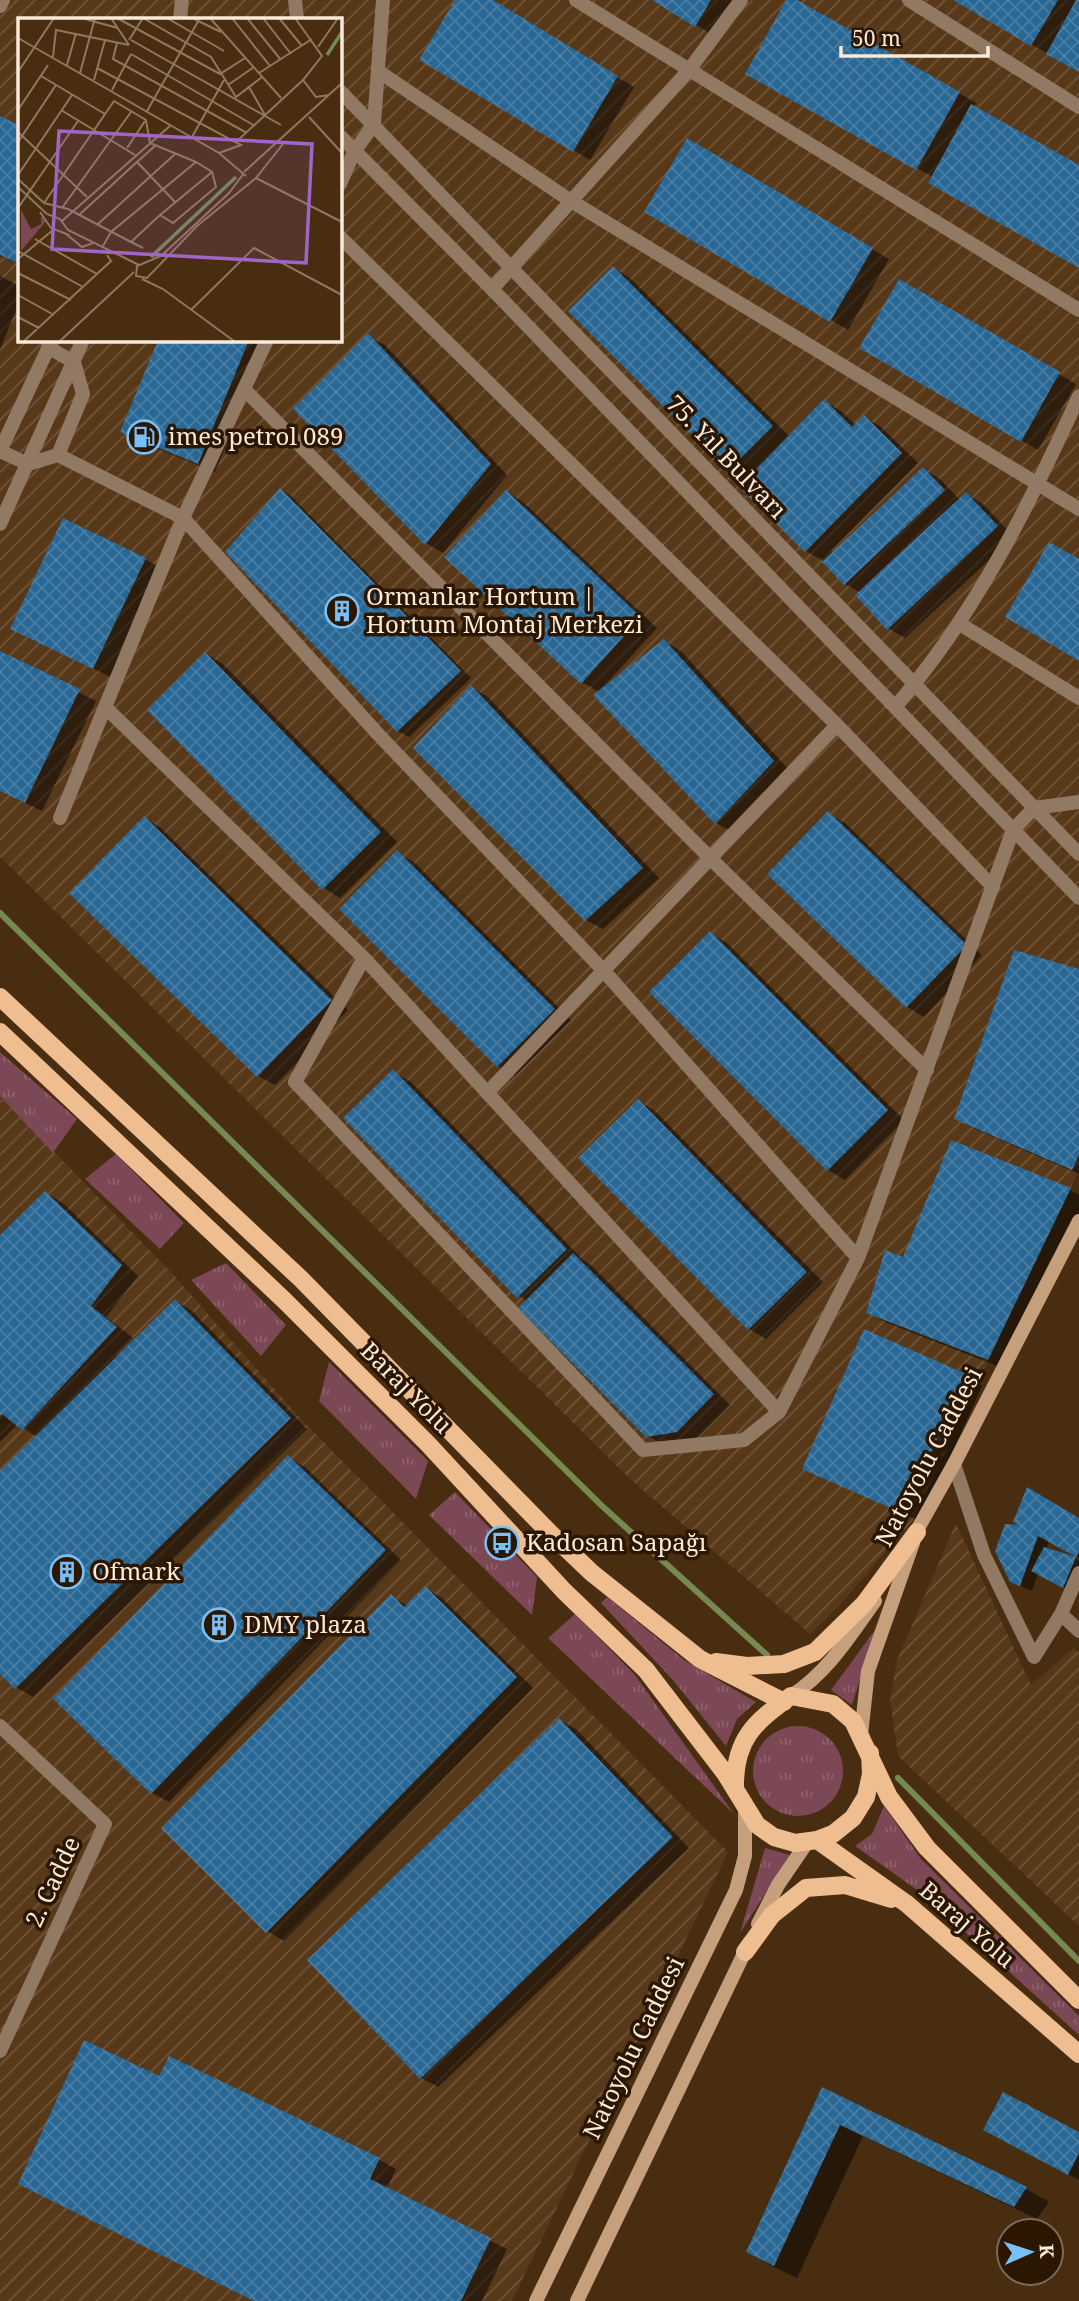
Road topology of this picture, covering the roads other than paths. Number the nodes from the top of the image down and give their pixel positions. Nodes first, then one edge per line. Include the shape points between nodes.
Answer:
1 (3, 0) edge
2 (295, 0) edge
3 (383, 0) edge
4 (576, 0) edge
5 (741, 0) edge
6 (909, 0) edge
7 (0, 6) edge
8 (298, 18) edge
9 (689, 70) junction
10 (378, 71) junction
11 (341, 92) edge
12 (1079, 107) edge
13 (374, 124) junction
14 (341, 137) edge
15 (355, 152) junction
16 (341, 182) edge
17 (572, 201) junction
18 (341, 237) edge
19 (512, 268) junction
20 (492, 289) junction
21 (1079, 310) edge
22 (83, 341) edge
23 (267, 341) edge
24 (50, 342) edge
25 (74, 362) junction
26 (244, 389) junction
27 (1079, 396) edge
28 (0, 451) edge
29 (58, 455) junction
30 (27, 464) junction
31 (1040, 483) junction
32 (1079, 509) edge
33 (183, 518) junction
34 (0, 524) edge
35 (960, 624) junction
36 (914, 684) junction
37 (1079, 698) edge
38 (895, 706) junction
39 (105, 707) junction
40 (837, 725) junction
41 (1079, 802) edge
42 (1034, 808) junction
43 (60, 818) dead end
44 (1013, 830) junction
45 (1079, 854) edge
46 (711, 859) junction
47 (993, 887) junction
48 (1079, 898) edge
49 (364, 958) junction
50 (603, 970) junction
51 (0, 997) edge
52 (0, 1032) edge
53 (927, 1070) junction
54 (488, 1093) junction
55 (1079, 1221) edge
56 (858, 1258) junction
57 (779, 1412) junction
58 (954, 1464) junction
59 (917, 1532) junction
60 (1079, 1573) edge
61 (1061, 1614) junction
62 (1079, 1631) edge
63 (700, 1659) junction
64 (787, 1699) junction
65 (0, 1726) edge
66 (861, 1735) junction
67 (870, 1753) junction
68 (735, 1788) junction
69 (745, 1808) junction
70 (812, 1841) junction
71 (907, 1904) junction
72 (745, 1952) junction
73 (1079, 2000) edge
74 (0, 2051) edge
75 (1079, 2054) edge
76 (536, 2301) edge
77 (577, 2301) edge

1 - 7 street
2 - 8 street
3 - 10 street
4 - 9 street
5 - 9 street
6 - 12 street
9 - 17 street
9 - 21 street
10 - 13 street
10 - 17 street
11 - 13 street, 75. Yıl Bulvarı
13 - 15 street
13 - 19 street, 75. Yıl Bulvarı
14 - 15 street
15 - 16 street
15 - 20 street
17 - 19 street
17 - 31 street
18 - 40 street
19 - 20 street
19 - 36 street, 75. Yıl Bulvarı
20 - 38 street
22 - 25 street
23 - 26 street
24 - 25 street
24 - 28 street
25 - 29 street via 83,394
25 - 30 street
26 - 33 street
26 - 46 street
27 - 31 street
28 - 30 street
29 - 30 street
29 - 33 street
30 - 34 street
31 - 32 street
31 - 35 street
33 - 39 street
33 - 50 street via 377,733
35 - 36 street
35 - 37 street
36 - 38 street
36 - 42 street, 75. Yıl Bulvarı
38 - 44 street
39 - 43 street
39 - 49 street
40 - 46 street
40 - 47 street
41 - 42 street
42 - 44 street
42 - 45 street, 75. Yıl Bulvarı
44 - 47 street
44 - 48 street
46 - 50 street
46 - 53 street
47 - 53 street
49 - 54 street
49 - 57 street via 295,1083 643,1450 744,1440
50 - 54 street
50 - 56 street
51 - 63 main road, Baraj Yolu via 267,1246 592,1573
52 - 68 main road, Baraj Yolu via 285,1301 428,1444 564,1591 646,1670
53 - 56 street
54 - 57 street
55 - 58 main road, Natoyolu Caddesi
56 - 57 street
58 - 59 main road, Natoyolu Caddesi
58 - 61 street via 984,1555 1034,1657
59 - 63 main road via 864,1604 815,1652 783,1664 747,1666
59 - 64 main road, Natoyolu Caddesi via 848,1640 813,1681
59 - 66 main road via 868,1671
60 - 61 street
61 - 62 street
63 - 64 main road, Baraj Yolu
64 - 66 main road via 833,1704
64 - 68 main road via 758,1720 745,1738 735,1767
65 - 74 street, 2. Cadde via 105,1824
66 - 67 main road
67 - 70 main road via 866,1797 853,1818
67 - 73 main road, Baraj Yolu via 889,1797 927,1848
68 - 69 main road, Baraj Yolu
69 - 70 main road via 757,1825 774,1837 794,1843
69 - 76 main road, Natoyolu Caddesi via 745,1856 736,1890
70 - 71 main road, Baraj Yolu
70 - 72 main road via 778,1885
71 - 72 main road via 845,1885 806,1888 772,1915
71 - 75 main road, Baraj Yolu
72 - 77 main road

